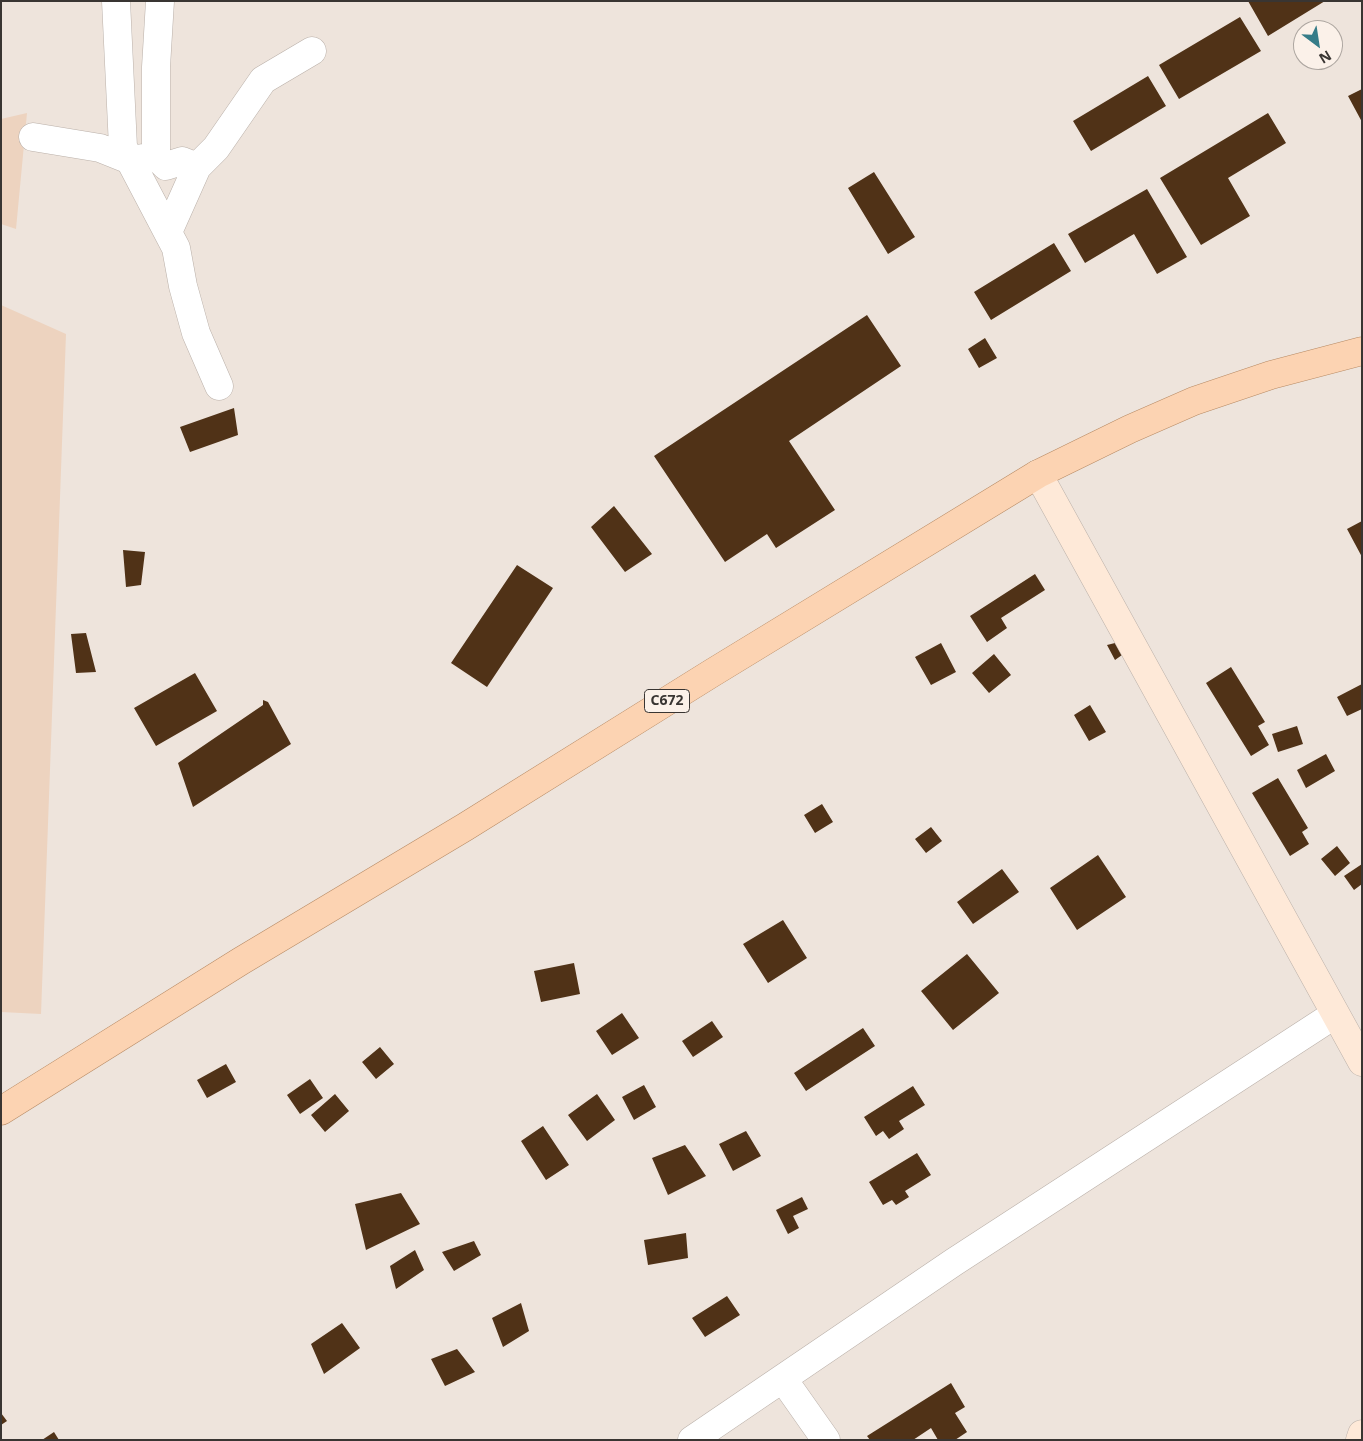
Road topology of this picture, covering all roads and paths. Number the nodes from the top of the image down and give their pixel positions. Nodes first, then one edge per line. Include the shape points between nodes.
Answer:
1 (116, 1) edge
2 (160, 1) edge
3 (312, 51) dead end
4 (33, 137) dead end
5 (143, 158) junction
6 (197, 167) junction
7 (168, 232) junction
8 (1362, 351) edge
9 (219, 386) dead end
10 (1038, 474) junction
11 (1334, 1015) junction
12 (1362, 1062) edge
13 (1, 1111) edge
14 (782, 1379) junction
15 (1362, 1434) edge
16 (692, 1440) edge
17 (826, 1440) edge
18 (1360, 1440) edge

1 - 5 street via 123,148
2 - 5 street via 156,67
3 - 6 street via 263,80 216,148
4 - 5 street
5 - 6 street via 166,166 182,161
5 - 7 street
6 - 7 street
7 - 9 street via 176,248 196,333
8 - 10 main road, C672 via 1271,375 1194,401
10 - 11 main road
10 - 13 main road, C672
11 - 12 main road
11 - 14 street via 954,1262
14 - 16 street
14 - 17 street
15 - 18 main road

